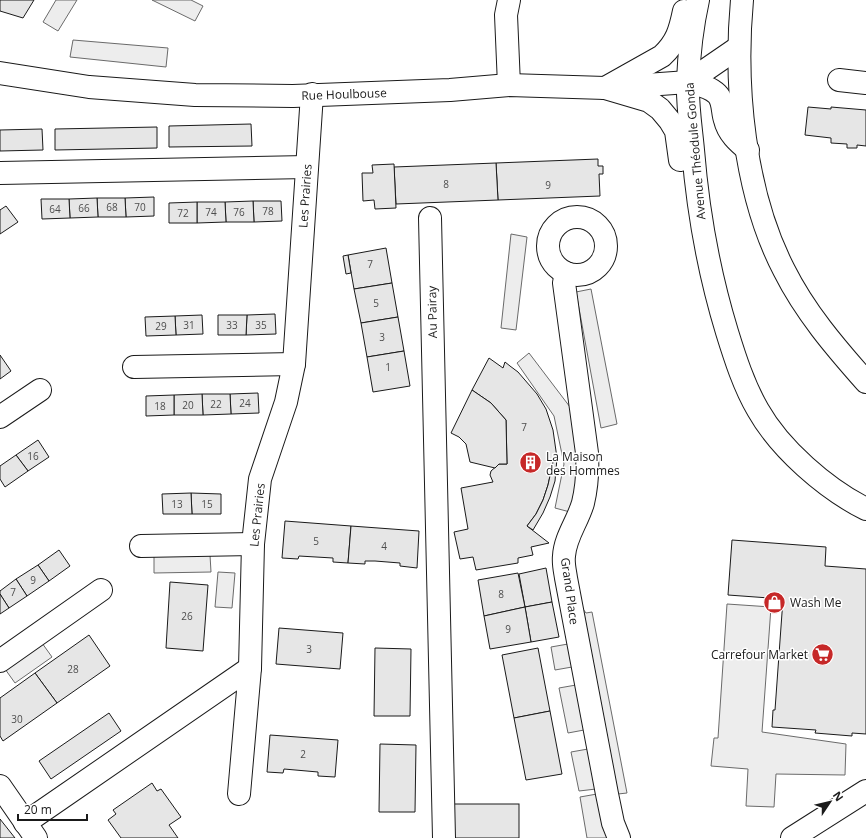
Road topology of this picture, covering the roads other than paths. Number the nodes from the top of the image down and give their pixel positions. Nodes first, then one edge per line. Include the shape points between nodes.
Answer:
1 (509, 0) edge
2 (686, 0) edge
3 (698, 0) edge
4 (742, 0) edge
5 (739, 47) junction
6 (0, 73) edge
7 (839, 80) dead end
8 (688, 82) junction
9 (866, 83) edge
10 (509, 85) junction
11 (605, 88) junction
12 (312, 94) junction
13 (748, 150) junction
14 (307, 166) junction
15 (0, 173) edge
16 (430, 218) dead end
17 (709, 261) junction
18 (566, 273) dead end
19 (294, 364) junction
20 (134, 368) dead end
21 (866, 382) edge
22 (40, 390) dead end
23 (0, 418) edge
24 (866, 509) edge
25 (253, 544) junction
26 (141, 546) dead end
27 (101, 590) dead end
28 (0, 661) edge
29 (250, 668) junction
30 (0, 786) edge
31 (866, 791) edge
32 (239, 794) dead end
33 (30, 830) edge
34 (444, 838) edge
35 (619, 838) edge
36 (792, 838) edge

1 - 10 street via 506,14
2 - 11 street via 677,38 670,48 662,56
3 - 8 street, Avenue Théodule Gonda
4 - 5 street
5 - 8 street
5 - 13 street via 743,126
6 - 12 street, Rue Houlbouse via 137,92 195,95
7 - 9 street
8 - 11 street, Rue Houlbouse
8 - 13 street via 707,87 717,94 722,104 725,122 733,136
8 - 17 street, Avenue Théodule Gonda via 695,174
10 - 11 street, Rue Houlbouse
10 - 12 street, Rue Houlbouse via 450,90
11 - 17 street via 649,101 670,121 676,131 690,237 701,255
12 - 14 street, Les Prairies
13 - 21 street via 757,198 784,270 814,321
14 - 15 street
14 - 19 street, Les Prairies
16 - 34 street, Au Pairay
17 - 24 street, Avenue Théodule Gonda via 722,317 740,371 758,411 804,465 822,481
18 - 35 street, Grand Place via 564,283 588,468 582,504 568,539 564,557 607,794
19 - 20 street
19 - 25 street, Les Prairies via 286,402 260,480
22 - 23 street
25 - 26 street
25 - 29 street, Les Prairies
27 - 28 street
29 - 32 street, Les Prairies
29 - 33 street via 148,737
30 - 33 street
31 - 36 street

